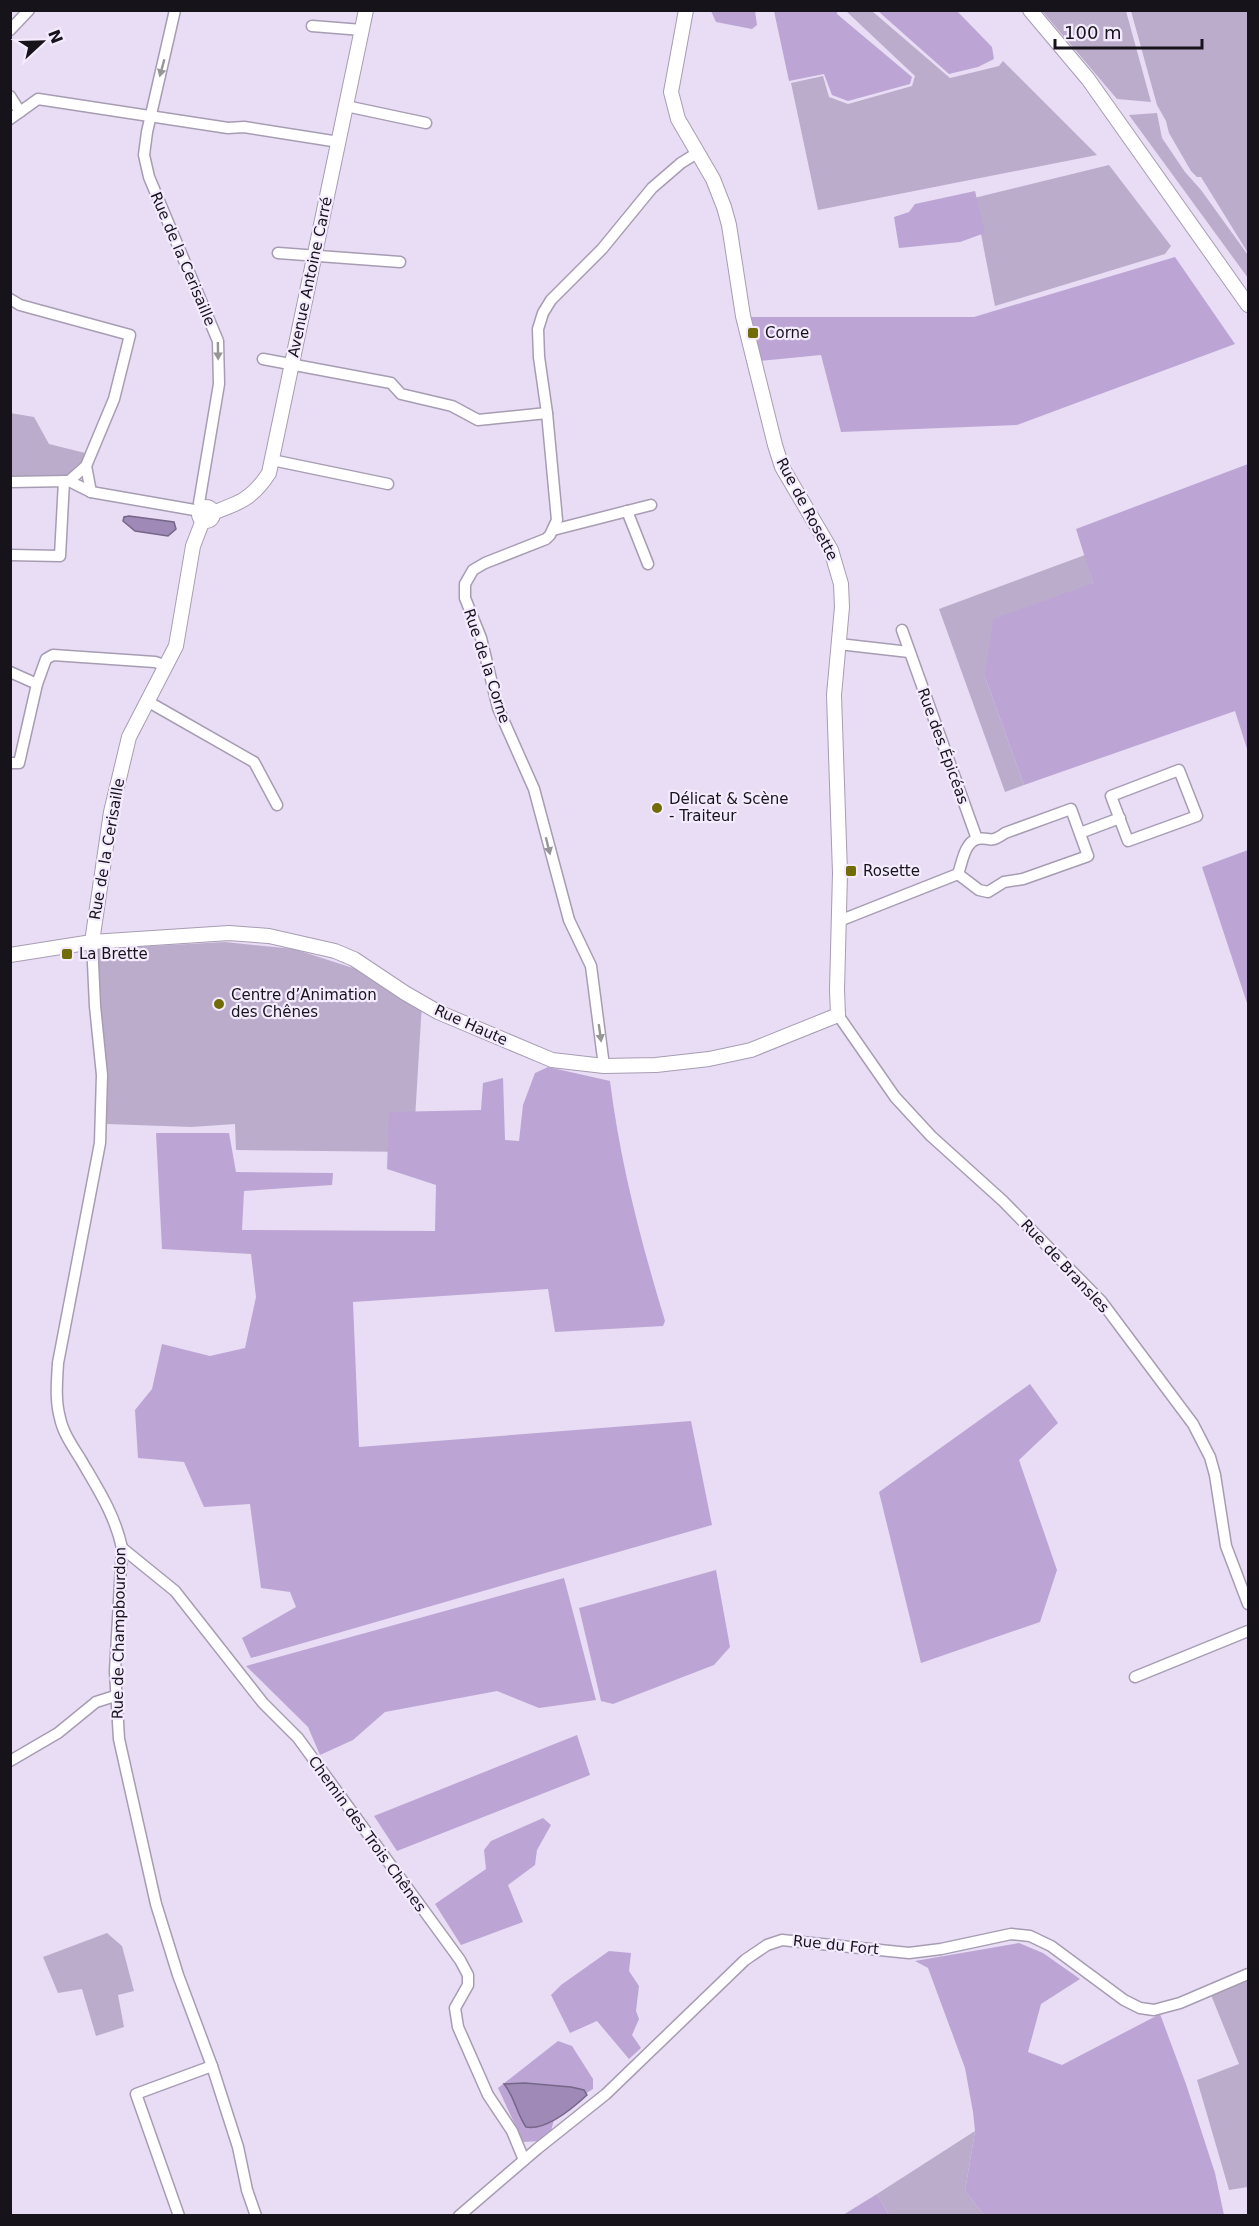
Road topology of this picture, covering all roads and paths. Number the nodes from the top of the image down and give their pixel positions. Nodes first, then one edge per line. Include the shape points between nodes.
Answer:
1 (28, 10) edge
2 (175, 10) edge
3 (366, 10) edge
4 (686, 10) edge
5 (1030, 10) edge
6 (312, 26) dead end
7 (10, 30) edge
8 (362, 30) junction
9 (10, 96) edge
10 (346, 106) junction
11 (20, 112) junction
12 (150, 117) junction
13 (10, 120) edge
14 (426, 123) dead end
15 (339, 142) junction
16 (698, 153) junction
17 (278, 253) dead end
18 (315, 256) junction
19 (400, 262) dead end
20 (10, 299) edge
21 (1248, 305) edge
22 (263, 359) dead end
23 (292, 365) junction
24 (547, 413) junction
25 (272, 460) junction
26 (86, 466) junction
27 (67, 481) junction
28 (10, 482) edge
29 (388, 484) dead end
30 (91, 492) junction
31 (651, 505) dead end
32 (627, 511) junction
33 (204, 513) junction
34 (553, 530) junction
35 (10, 555) edge
36 (648, 564) dead end
37 (902, 630) dead end
38 (839, 644) junction
39 (909, 652) junction
40 (167, 666) junction
41 (10, 672) edge
42 (37, 684) junction
43 (147, 701) junction
44 (10, 763) edge
45 (277, 805) dead end
46 (1120, 818) junction
47 (1080, 833) junction
48 (977, 839) junction
49 (958, 874) junction
50 (839, 921) junction
51 (92, 942) junction
52 (10, 955) edge
53 (838, 1015) junction
54 (604, 1066) junction
55 (122, 1548) junction
56 (1248, 1604) edge
57 (1248, 1632) edge
58 (1135, 1677) dead end
59 (115, 1696) junction
60 (10, 1761) edge
61 (1248, 1974) edge
62 (212, 2067) junction
63 (524, 2160) junction
64 (179, 2216) edge
65 (256, 2216) edge
66 (459, 2216) edge

1 - 7 street
2 -> 12 street, Rue de la Cerisaille
3 - 8 street, Avenue Antoine Carré
4 - 16 street, Rue de Rosette via 671,92 678,119
5 - 21 street via 1088,79
6 - 8 street
8 - 10 street, Avenue Antoine Carré
9 - 11 street
10 - 14 street
10 - 15 street, Avenue Antoine Carré
11 - 12 street via 38,99
11 - 13 street
12 - 15 street
12 -> 33 street, Rue de la Cerisaille via 144,155 149,177 218,341 219,384 199,503
15 - 18 street, Avenue Antoine Carré
16 - 24 street via 652,188 602,249 551,300 538,329
16 - 38 street, Rue de Rosette via 713,180 729,225 743,316 782,467 837,567 842,607
17 - 18 street
18 - 19 street
18 - 23 street, Avenue Antoine Carré
20 - 26 street via 130,335 114,399
22 - 23 street
23 - 24 street via 391,383 401,394 452,406 478,420
23 - 25 street, Avenue Antoine Carré
24 - 34 street via 557,520
25 - 29 street
25 - 33 street, Avenue Antoine Carré via 258,490 243,501
26 - 27 street
26 - 30 street
27 - 28 street
27 - 30 street
27 - 35 street via 60,556
30 - 33 street
31 - 32 street, Rue de la Corne
32 - 34 street, Rue de la Corne
32 - 36 street
33 - 40 street, Rue de la Cerisaille via 193,546 176,646
34 -> 54 street, Rue de la Corne via 546,539 473,570 465,584 465,598 481,638 498,708 534,789 569,921 591,966
37 - 39 street, Rue des Épicéas
38 - 39 street
38 - 50 street, Rue de Rosette via 834,695
39 - 48 street, Rue des Épicéas
40 - 42 street via 53,656 46,658
40 - 43 street, Rue de la Cerisaille
41 - 42 street
42 - 44 street via 19,763
43 - 45 street via 254,762
43 - 51 street, Rue de la Cerisaille via 129,738 111,812
46 - 46 street via 1128,841 1197,816 1179,770 1111,796
46 - 47 street
47 - 48 street via 1071,809 990,841
47 - 49 street via 1088,856 1004,882 988,892
48 - 49 street via 965,852
49 - 50 street
50 - 53 street, Rue de Rosette
51 - 52 street, Rue Haute
51 - 54 street, Rue Haute via 229,933 269,936 335,951 438,1012 552,1060
51 - 55 street, Rue de Champbourdon via 102,1075 100,1143 58,1363 56,1399 66,1435 110,1510
53 - 54 street, Rue Haute via 751,1050 656,1065
53 - 56 street, Rue de Bransles via 902,1105 1101,1301 1193,1424 1213,1466 1226,1546
55 - 59 street, Rue de Champbourdon
55 - 63 street, Chemin des Trois Chênes via 175,1591 263,1703 298,1738 460,1960 468,1975 468,1985 455,2008 458,2027 488,2095 512,2131
57 - 58 street
59 - 60 street via 96,1702 58,1733
59 - 62 street, Rue de Champbourdon via 118,1739 156,1904
61 - 63 street, Rue du Fort via 1154,2010 1124,2000 1051,1946 1030,1936 1011,1934 909,1953 782,1940 745,1960 606,2094
62 - 64 street via 136,2094
62 - 65 street, Rue de Champbourdon
63 - 66 street, Rue du Fort

